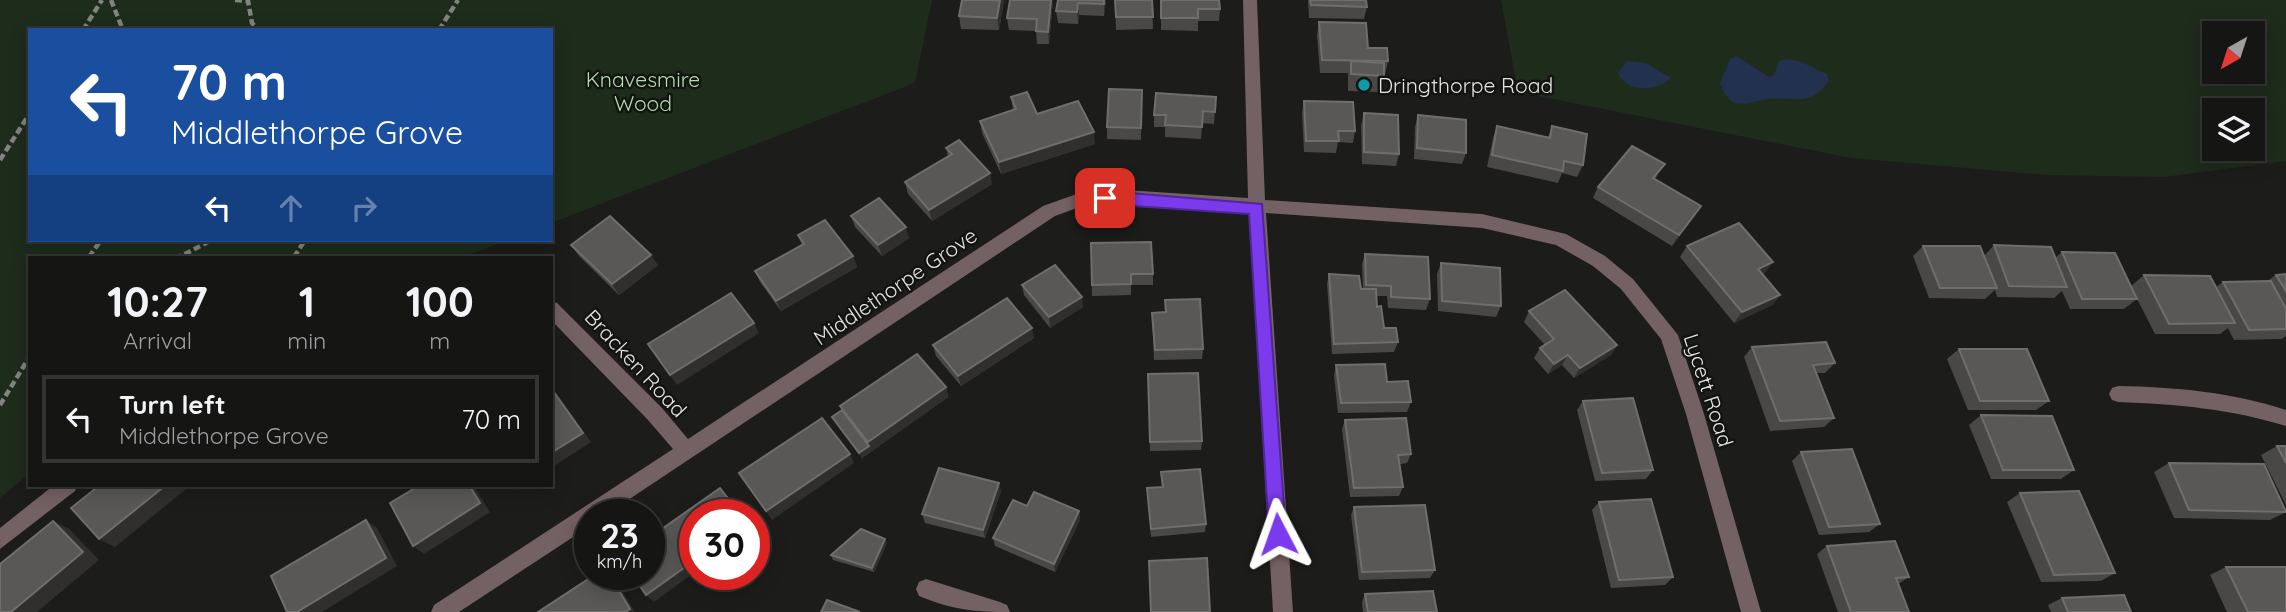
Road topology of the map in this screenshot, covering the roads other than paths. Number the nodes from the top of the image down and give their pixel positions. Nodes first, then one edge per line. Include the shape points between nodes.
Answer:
1 (1250, 0) edge
2 (1257, 208) junction
3 (553, 310) edge
4 (2118, 394) dead end
5 (2286, 418) edge
6 (687, 452) junction
7 (66, 487) edge
8 (615, 499) edge
9 (574, 525) edge
10 (0, 540) edge
11 (926, 589) dead end
12 (957, 606) edge
13 (442, 612) edge
14 (1000, 612) edge
15 (1283, 612) edge
16 (1751, 612) edge

1 - 2 street
2 - 6 street, Middlethorpe Grove via 1125,197 1085,198 1049,211
2 - 15 street
2 - 16 street, Lycett Road via 1482,221 1560,239 1599,261 1627,284 1669,335
3 - 6 street, Bracken Road
4 - 5 street via 2180,396 2262,409
6 - 8 street, Middlethorpe Grove
7 - 10 street
9 - 13 street, Middlethorpe Grove
11 - 12 street
12 - 14 street

